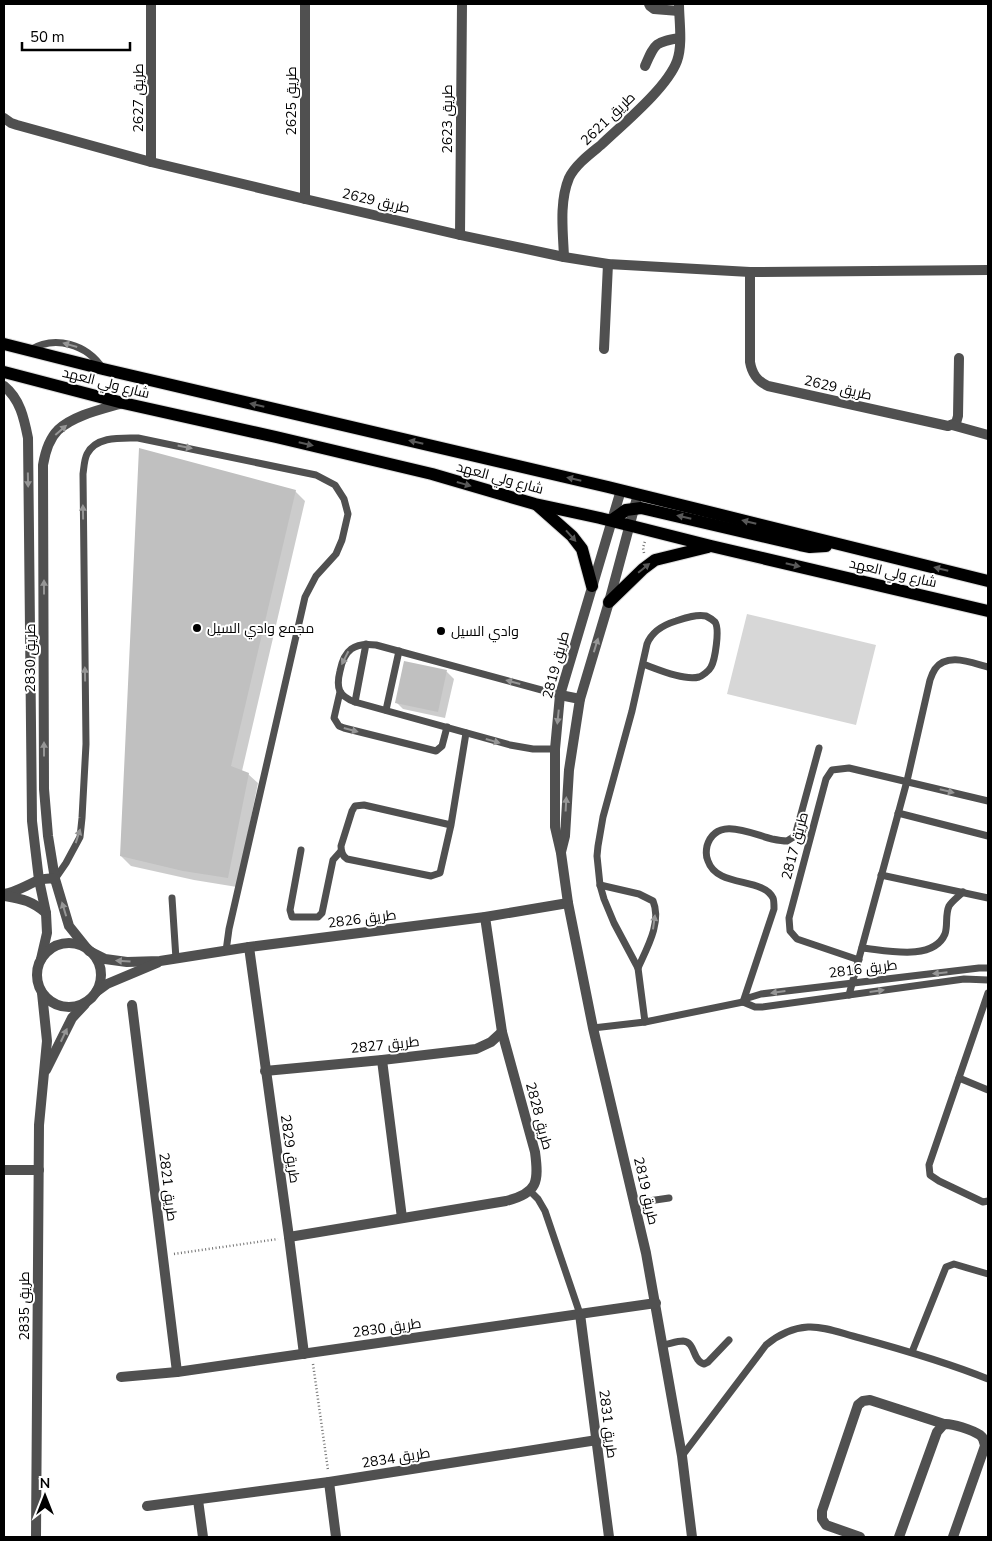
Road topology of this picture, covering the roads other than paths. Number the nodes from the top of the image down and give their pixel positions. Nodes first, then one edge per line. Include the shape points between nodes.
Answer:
1 (151, 4) edge
2 (305, 4) edge
3 (462, 4) edge
4 (649, 4) edge
5 (679, 8) edge
6 (680, 38) junction
7 (644, 66) dead end
8 (4, 118) edge
9 (151, 162) junction
10 (305, 199) junction
11 (460, 235) junction
12 (564, 257) junction
13 (608, 264) junction
14 (988, 270) edge
15 (750, 272) junction
16 (4, 344) edge
17 (604, 349) dead end
18 (960, 358) dead end
19 (4, 372) edge
20 (4, 386) edge
21 (123, 403) junction
22 (952, 425) junction
23 (988, 435) edge
24 (621, 490) junction
25 (638, 494) junction
26 (535, 504) junction
27 (634, 508) junction
28 (612, 520) junction
29 (629, 524) junction
30 (834, 543) junction
31 (711, 546) junction
32 (988, 581) edge
33 (592, 586) junction
34 (609, 602) junction
35 (988, 611) edge
36 (366, 644) junction
37 (400, 651) junction
38 (643, 664) junction
39 (988, 667) edge
40 (340, 692) junction
41 (560, 694) junction
42 (580, 699) junction
43 (355, 702) junction
44 (386, 710) junction
45 (446, 727) junction
46 (466, 733) junction
47 (573, 746) junction
48 (819, 748) dead end
49 (555, 749) junction
50 (907, 781) junction
51 (988, 801) edge
52 (898, 813) junction
53 (451, 825) junction
54 (988, 836) edge
55 (301, 850) dead end
56 (341, 850) junction
57 (561, 853) junction
58 (881, 875) junction
59 (55, 879) junction
60 (39, 880) junction
61 (600, 885) junction
62 (963, 892) junction
63 (4, 895) edge
64 (172, 898) dead end
65 (988, 898) edge
66 (568, 903) junction
67 (46, 913) junction
68 (485, 917) junction
69 (248, 947) junction
70 (862, 948) junction
71 (89, 951) junction
72 (226, 951) junction
73 (41, 959) junction
74 (176, 959) junction
75 (859, 960) junction
76 (160, 961) junction
77 (638, 968) junction
78 (988, 968) edge
79 (988, 980) edge
80 (853, 982) junction
81 (42, 993) junction
82 (988, 993) edge
83 (93, 995) junction
84 (849, 995) junction
85 (743, 1002) junction
86 (132, 1005) dead end
87 (645, 1022) junction
88 (593, 1028) junction
89 (502, 1032) junction
90 (382, 1060) junction
91 (265, 1071) junction
92 (43, 1076) junction
93 (959, 1078) junction
94 (988, 1090) edge
95 (4, 1170) edge
96 (39, 1170) junction
97 (530, 1191) junction
98 (669, 1198) dead end
99 (988, 1202) edge
100 (635, 1203) junction
101 (402, 1218) junction
102 (289, 1237) junction
103 (988, 1274) edge
104 (656, 1303) junction
105 (580, 1314) junction
106 (729, 1340) dead end
107 (663, 1345) junction
108 (912, 1352) junction
109 (308, 1354) junction
110 (177, 1372) junction
111 (122, 1377) dead end
112 (988, 1379) edge
113 (944, 1424) junction
114 (597, 1440) junction
115 (986, 1440) edge
116 (682, 1456) junction
117 (329, 1482) junction
118 (198, 1500) junction
119 (147, 1506) dead end
120 (36, 1537) edge
121 (203, 1537) edge
122 (336, 1537) edge
123 (609, 1537) edge
124 (692, 1537) edge
125 (860, 1537) edge
126 (899, 1537) edge
127 (952, 1537) edge

1 - 9 street, طريق 2627
2 - 10 street, طريق 2625
3 - 11 street, طريق 2623
4 - 5 street via 654,9
5 - 6 street, طريق 2621
6 - 7 street via 664,40 654,47
6 - 12 street, طريق 2621 via 678,59 671,74 570,175 564,191
8 - 9 street, طريق 2629 via 10,123
9 - 10 street, طريق 2629
10 - 11 street, طريق 2629
11 - 12 street, طريق 2629
12 - 13 street, طريق 2629
13 - 15 street, طريق 2629
13 - 17 street
14 - 15 street, طريق 2629
15 - 22 street, طريق 2629 via 750,362 753,374 762,383
24 -> 16 main road, شارع ولي العهد
18 - 22 street via 958,416
19 - 21 main road, شارع ولي العهد
20 -> 60 street, طريق 2830 via 17,400 28,438 32,821
21 -> 26 main road, شارع ولي العهد via 423,472
59 -> 21 street, طريق 2830 via 44,789 43,465 45,452 58,431 77,419
22 - 23 street, طريق 2629
24 - 25 main road, شارع ولي العهد
24 - 28 street, طريق 2819
25 - 27 street, طريق 2819
30 -> 25 main road, شارع ولي العهد
26 - 28 main road, شارع ولي العهد
26 -> 33 main road via 582,549
27 - 28 main road
27 - 29 street, طريق 2819
30 -> 27 main road via 810,547
28 - 29 main road, شارع ولي العهد
28 - 33 street, طريق 2819
29 - 31 main road, شارع ولي العهد
29 - 34 street, طريق 2819
32 -> 30 main road, شارع ولي العهد
34 -> 31 main road via 655,560
31 -> 35 main road, شارع ولي العهد
33 - 41 street, طريق 2819
42 -> 34 street, طريق 2819
36 - 37 lane
36 -> 40 lane via 349,650 343,658 338,683
36 - 43 lane
41 -> 37 lane
37 - 44 lane
38 - 38 lane via 650,638 662,626 691,616 708,616 715,622 715,654 710,668 700,676 666,673
38 - 61 lane via 603,817 597,856
39 - 50 lane via 960,660 944,661 935,669
40 - 43 lane
40 -> 45 lane via 334,718 344,728 436,751 442,746
41 - 42 street
41 -> 49 street, طريق 2819
42 - 47 street, طريق 2819
43 - 44 lane
44 - 45 lane
45 - 46 lane
46 -> 49 lane via 521,748
46 - 53 lane
47 - 49 street
57 -> 47 street, طريق 2819
48 - 85 lane via 795,836 787,841 774,840 733,828 713,836 707,846 710,867 718,875 765,889 773,898 774,909
49 - 57 street, طريق 2819 via 555,827
50 -> 51 lane
50 - 52 lane
50 - 75 lane, طريق 2817 via 849,768 832,770 823,788 789,918 790,931 797,939
52 - 54 lane
52 - 58 lane
53 - 56 lane via 359,805 352,811
53 - 56 lane via 442,869 436,876 347,859
55 - 56 lane via 290,910 292,917 318,917 322,913 333,860
57 - 66 street, طريق 2819
58 - 62 lane
58 - 70 lane
59 - 60 street
71 -> 59 street, طريق 2830 via 69,926
59 -> 72 lane via 80,837 82,818 86,744 83,474 87,454 96,444 114,438 138,438 316,475 335,485 344,498 348,514 336,554 316,576 306,597
60 - 63 street
60 - 67 street, طريق 2830
61 - 77 lane via 614,923
77 -> 61 lane via 655,924 653,901 639,894
62 - 65 lane
62 - 70 lane via 949,906 946,932 931,948 915,952
63 - 67 street via 27,900
64 - 74 lane
66 - 68 street, طريق 2826
66 - 88 street, طريق 2819
67 - 73 street, طريق 2830 via 47,933
68 - 69 street, طريق 2826
68 - 89 street, طريق 2828
69 - 72 street, طريق 2826
69 - 91 street, طريق 2829
70 - 75 lane
71 - 73 street via 81,946 63,944 54,947
76 -> 71 street, طريق 2826 via 105,959
71 - 83 street via 99,966 100,974
72 - 74 street, طريق 2826
73 - 81 street via 36,976
74 - 76 street, طريق 2826
75 - 80 lane
76 - 83 street, طريق 2826 via 107,984
77 - 87 lane
78 -> 80 lane, طريق 2816
84 -> 79 lane, طريق 2816 via 964,979
80 - 84 lane
80 -> 85 lane, طريق 2816 via 761,994
81 - 83 street via 56,1005 65,1007 82,1004
81 - 92 street, طريق 2835 via 47,1041
82 - 93 lane
92 -> 83 street, طريق 2835 via 72,1018
84 - 85 lane, طريق 2816 via 762,1008
85 - 87 lane, طريق 2816
86 - 110 street, طريق 2821
87 - 88 lane, طريق 2816
88 - 100 street, طريق 2819
89 - 90 street, طريق 2827 via 492,1042 476,1049
89 - 97 street, طريق 2828 via 535,1152 536,1182
90 - 91 street, طريق 2827
90 - 101 street
91 - 102 street, طريق 2829
92 - 96 street, طريق 2835
93 - 94 lane
93 - 99 lane via 929,1165 930,1175
95 - 96 street
96 - 120 street, طريق 2835
97 - 101 street via 506,1201
97 - 105 lane via 544,1211
98 - 100 lane
100 - 104 street, طريق 2819
101 - 102 street
102 - 109 street, طريق 2829
103 - 108 lane via 954,1264 946,1267
104 - 105 street, طريق 2830
104 - 107 street, طريق 2819
105 - 109 street, طريق 2830
105 - 114 street, طريق 2831
106 - 107 lane via 704,1364 697,1361 688,1343 681,1341
107 - 116 street, طريق 2819
108 - 112 lane
108 - 116 lane via 818,1328 800,1328 782,1334 766,1345
109 - 110 street, طريق 2830
110 - 111 street, طريق 2830
113 - 115 street via 950,1423
113 - 125 street via 870,1400 858,1405 822,1519 826,1526
113 - 126 street via 937,1432
114 - 117 street, طريق 2834
114 - 123 street, طريق 2831
115 - 127 street
116 - 124 street, طريق 2819
117 - 118 street, طريق 2834
117 - 122 street
118 - 119 street, طريق 2834
118 - 121 street

